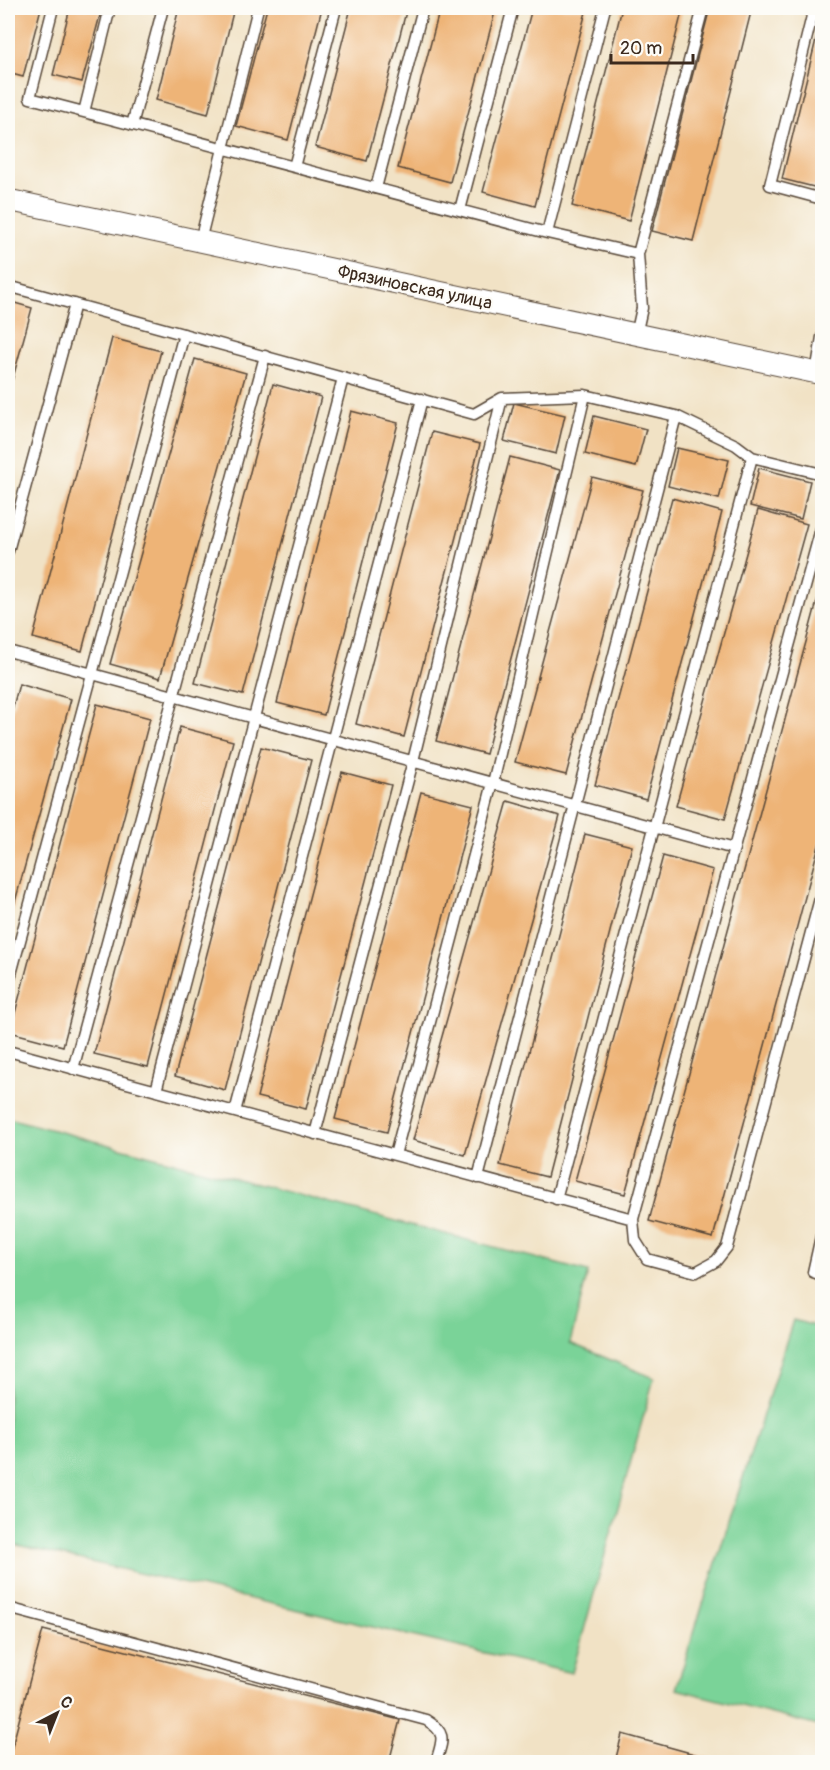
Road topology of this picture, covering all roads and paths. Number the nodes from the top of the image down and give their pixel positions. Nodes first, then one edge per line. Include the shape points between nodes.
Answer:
1 (53, 8) edge
2 (111, 8) edge
3 (163, 8) edge
4 (258, 8) edge
5 (336, 8) edge
6 (423, 8) edge
7 (513, 8) edge
8 (606, 8) edge
9 (703, 8) edge
10 (814, 8) edge
11 (84, 112) junction
12 (132, 125) junction
13 (224, 149) junction
14 (294, 167) junction
15 (376, 188) junction
16 (822, 199) edge
17 (8, 200) edge
18 (460, 210) junction
19 (547, 234) junction
20 (200, 241) junction
21 (638, 254) junction
22 (8, 286) edge
23 (75, 304) junction
24 (184, 334) junction
25 (636, 335) junction
26 (822, 337) edge
27 (266, 356) junction
28 (819, 373) edge
29 (343, 378) junction
30 (585, 395) junction
31 (502, 398) junction
32 (422, 399) junction
33 (676, 416) junction
34 (752, 457) junction
35 (822, 474) edge
36 (822, 525) edge
37 (8, 551) edge
38 (8, 651) edge
39 (92, 674) junction
40 (174, 696) junction
41 (254, 718) junction
42 (334, 740) junction
43 (413, 761) junction
44 (493, 783) junction
45 (576, 806) junction
46 (654, 827) junction
47 (734, 849) junction
48 (822, 891) edge
49 (8, 985) edge
50 (8, 1051) edge
51 (73, 1069) junction
52 (156, 1091) junction
53 (235, 1112) junction
54 (315, 1134) junction
55 (394, 1155) junction
56 (478, 1178) junction
57 (556, 1198) junction
58 (633, 1219) junction
59 (822, 1232) edge
60 (822, 1275) edge
61 (9, 1608) edge
62 (8, 1625) edge
63 (436, 1762) edge

1 - 11 lane via 30,98
2 - 11 lane
3 - 12 lane
4 - 13 lane
5 - 14 lane
6 - 15 lane
7 - 18 lane
8 - 19 lane
9 - 21 lane
10 - 16 lane via 770,185
11 - 12 lane
12 - 13 lane
13 - 14 lane
13 - 20 lane
14 - 15 lane
15 - 18 lane
17 - 20 street, Фрязиновская улица
18 - 19 lane
19 - 21 lane
20 - 25 street, Фрязиновская улица
21 - 25 lane via 642,308
22 - 23 lane
23 - 24 lane
23 - 37 lane
24 - 27 lane
24 - 39 lane
25 - 28 street, Фрязиновская улица
26 - 28 lane
27 - 29 lane
27 - 40 lane
29 - 32 lane
29 - 41 lane
30 - 31 lane
30 - 33 lane
30 - 44 lane
31 - 32 lane via 474,414
31 - 43 lane
32 - 42 lane
33 - 34 lane
33 - 45 lane
34 - 35 lane
34 - 46 lane
36 - 47 lane
38 - 39 lane
39 - 40 lane
39 - 49 lane
40 - 41 lane
40 - 51 lane
41 - 42 lane
41 - 52 lane
42 - 43 lane
42 - 53 lane
43 - 44 lane
43 - 54 lane
44 - 45 lane
44 - 55 lane
45 - 46 lane
45 - 56 lane
46 - 47 lane
46 - 57 lane
47 - 58 lane
48 - 58 lane via 727,1247 716,1262 696,1272 647,1259 635,1240
50 - 51 lane
51 - 52 lane
52 - 53 lane
53 - 54 lane
54 - 55 lane
55 - 56 lane
56 - 57 lane
57 - 58 lane
59 - 60 lane via 813,1272
61 - 62 lane
61 - 63 lane via 426,1720 441,1734

